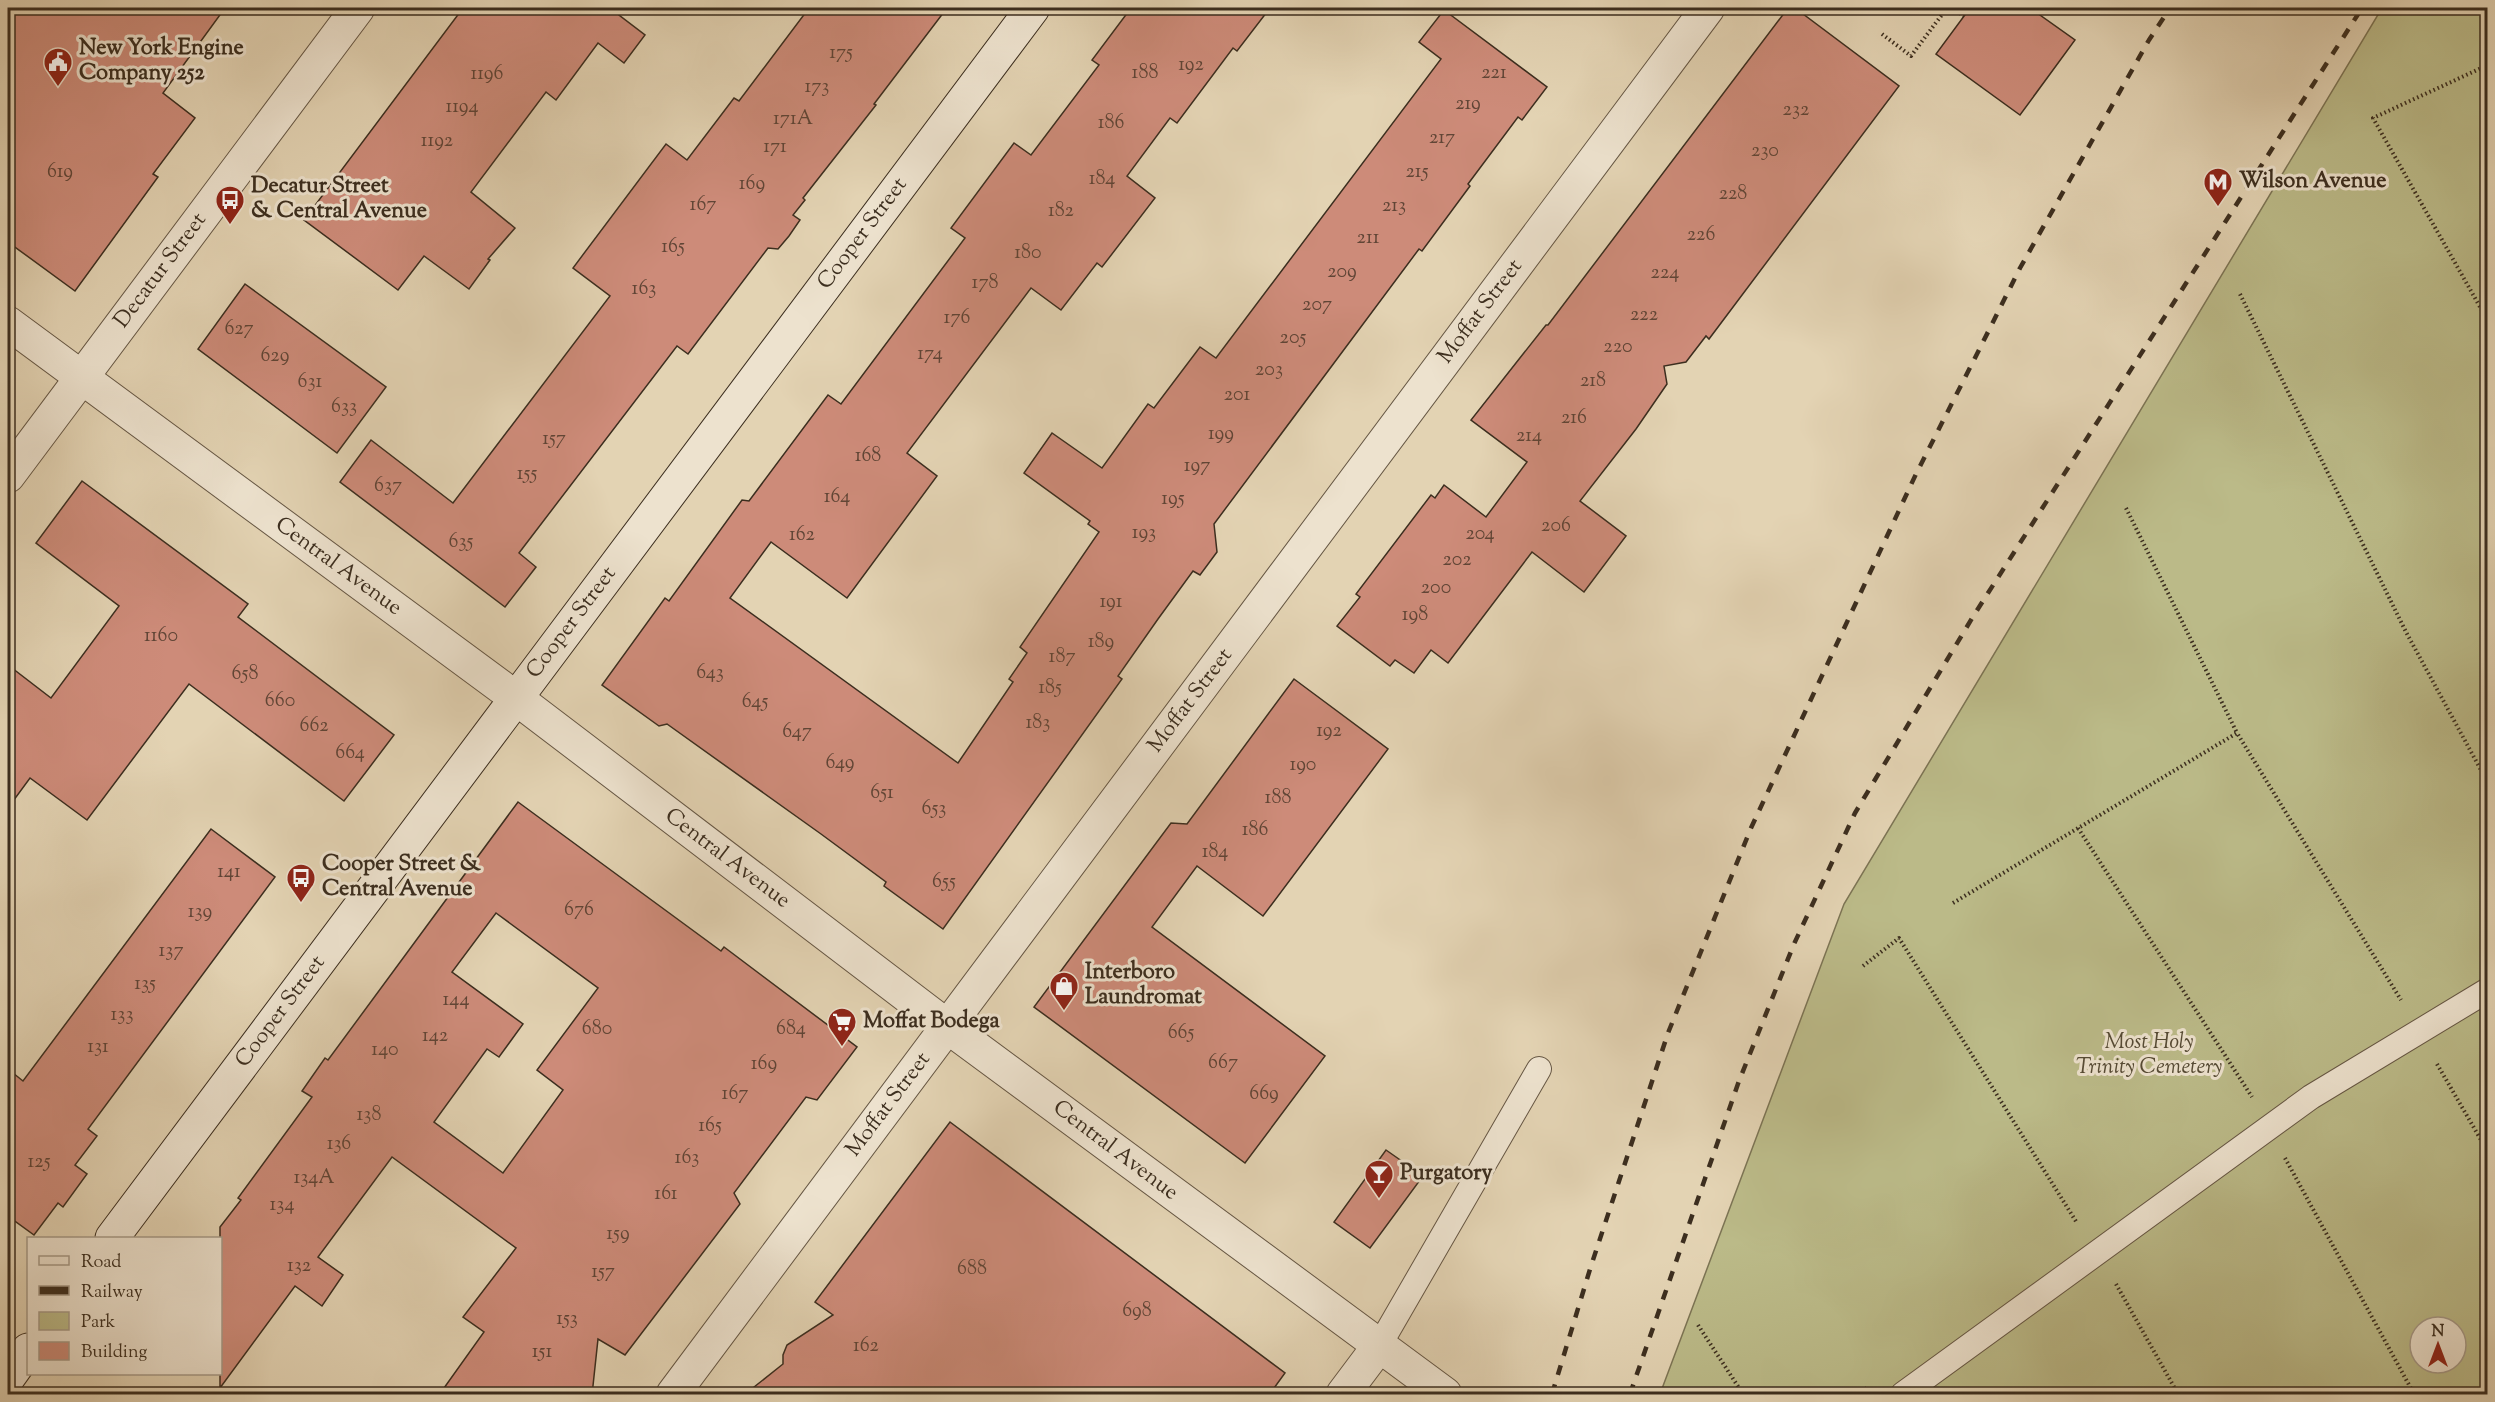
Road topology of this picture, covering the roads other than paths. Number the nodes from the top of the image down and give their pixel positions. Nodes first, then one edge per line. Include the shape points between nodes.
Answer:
1 (358, 8) edge
2 (1033, 8) edge
3 (1708, 8) edge
4 (8, 323) edge
5 (81, 378) junction
6 (8, 476) edge
7 (516, 698) junction
8 (2487, 990) edge
9 (948, 1027) junction
10 (1539, 1070) dead end
11 (113, 1237) edge
12 (1379, 1346) junction
13 (27, 1351) edge
14 (8, 1378) edge
15 (673, 1395) edge
16 (1343, 1395) edge
17 (1445, 1395) edge
18 (1903, 1395) edge

1 - 5 street, Decatur Street
2 - 7 street, Cooper Street
3 - 9 street, Moffat Street
4 - 5 street, Central Avenue
5 - 6 street, Decatur Street
5 - 7 street, Central Avenue
7 - 9 street, Central Avenue
7 - 11 street, Cooper Street
8 - 18 lane via 2311,1098
9 - 12 street, Central Avenue
9 - 15 street, Moffat Street
10 - 12 lane
12 - 16 street
12 - 17 street, Central Avenue
13 - 14 street

